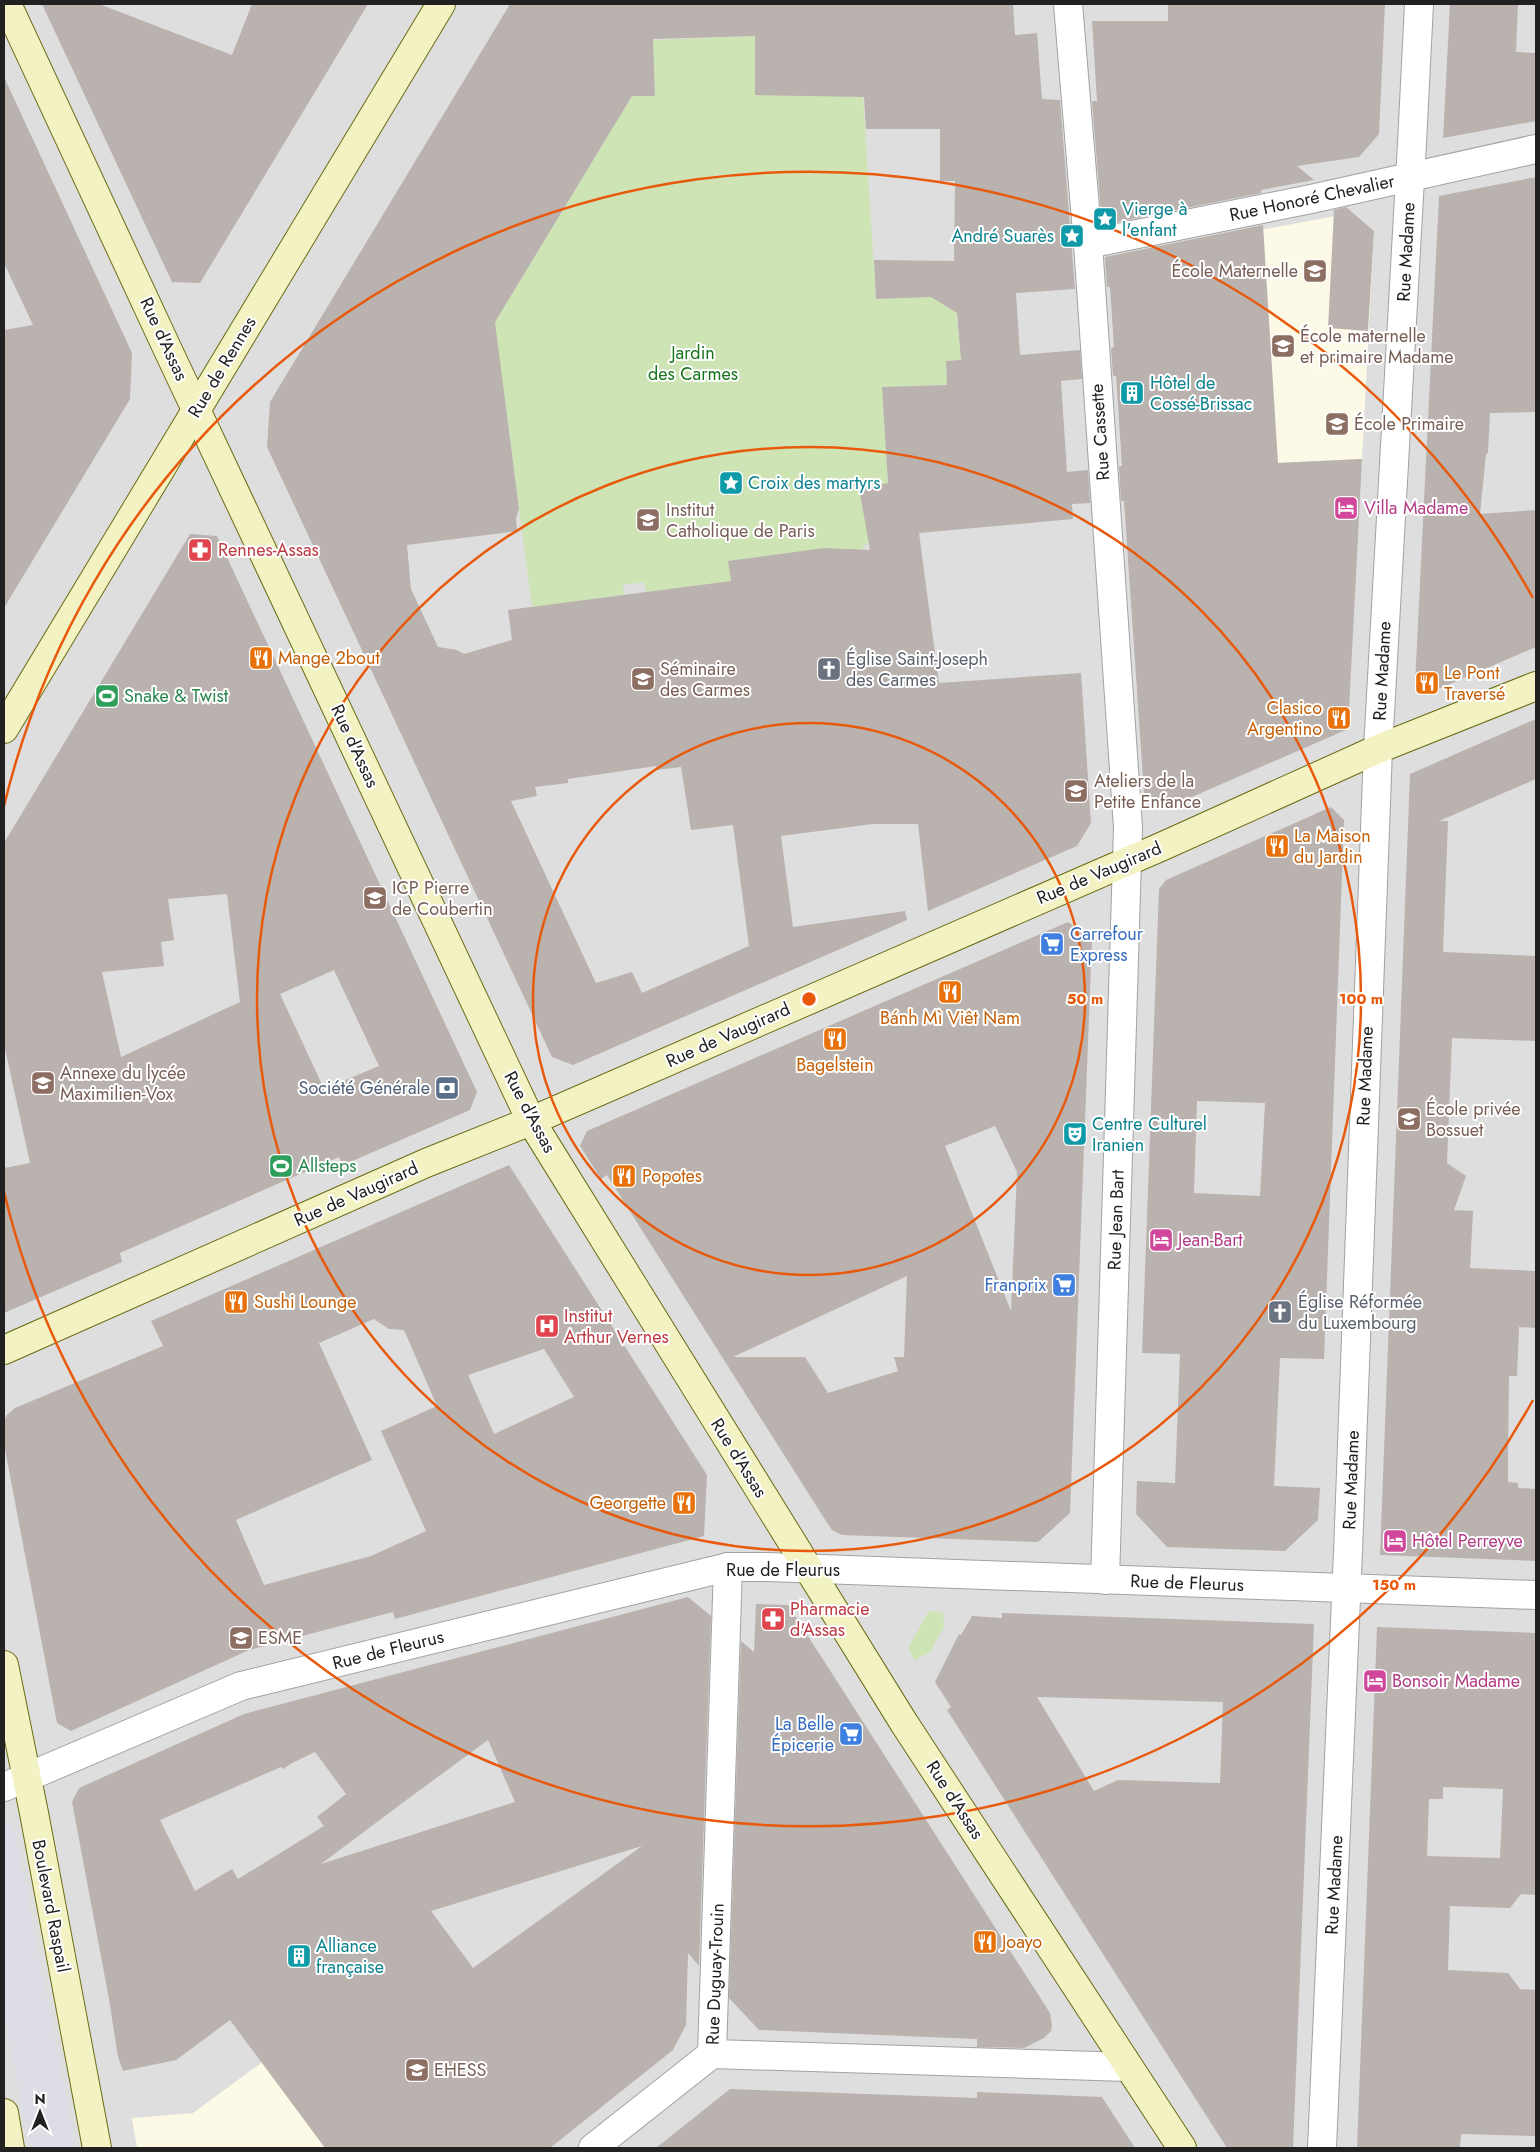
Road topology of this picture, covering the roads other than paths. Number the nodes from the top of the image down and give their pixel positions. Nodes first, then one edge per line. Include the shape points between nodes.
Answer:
1 (7, 4) edge
2 (441, 4) edge
3 (1068, 4) edge
4 (1418, 4) edge
5 (1536, 149) edge
6 (1410, 177) junction
7 (1088, 244) junction
8 (197, 409) junction
9 (1536, 686) edge
10 (4, 729) edge
11 (1378, 748) junction
12 (1127, 860) junction
13 (531, 1121) junction
14 (4, 1350) edge
15 (728, 1567) junction
16 (807, 1568) junction
17 (1104, 1580) junction
18 (1346, 1588) junction
19 (1536, 1595) edge
20 (4, 1665) edge
21 (15, 1782) edge
22 (712, 2054) junction
23 (1128, 2067) junction
24 (4, 2113) edge
25 (10, 2148) edge
26 (97, 2148) edge
27 (593, 2148) edge
28 (1182, 2148) edge
29 (1322, 2148) edge

1 - 8 street, Rue d'Assas
2 - 8 street, Rue de Rennes
3 - 7 street, Rue Cassette
4 - 6 street, Rue Madame
5 - 6 street, Rue Honoré Chevalier
6 - 7 street, Rue Honoré Chevalier
6 - 11 street, Rue Madame
7 - 12 street, Rue Cassette via 1128,828
8 - 10 street, Rue de Rennes
8 - 13 street, Rue d'Assas
9 - 11 street, Rue de Vaugirard
11 - 12 street, Rue de Vaugirard
11 - 18 street, Rue Madame
12 - 13 street, Rue de Vaugirard
12 - 17 street, Rue Jean Bart
13 - 14 street, Rue de Vaugirard via 426,1163
13 - 16 street, Rue d'Assas
15 - 16 street, Rue de Fleurus
15 - 21 street, Rue de Fleurus via 241,1686
15 - 22 street, Rue Duguay-Trouin
16 - 17 street, Rue de Fleurus
16 - 23 street, Rue d'Assas
17 - 18 street, Rue de Fleurus
18 - 19 street, Rue de Fleurus
18 - 29 street, Rue Madame
20 - 21 street, Boulevard Raspail
21 - 26 street, Boulevard Raspail via 34,1814
22 - 23 street, Rue Duguay-Trouin
22 - 27 street
23 - 28 street, Rue d'Assas
24 - 25 street

